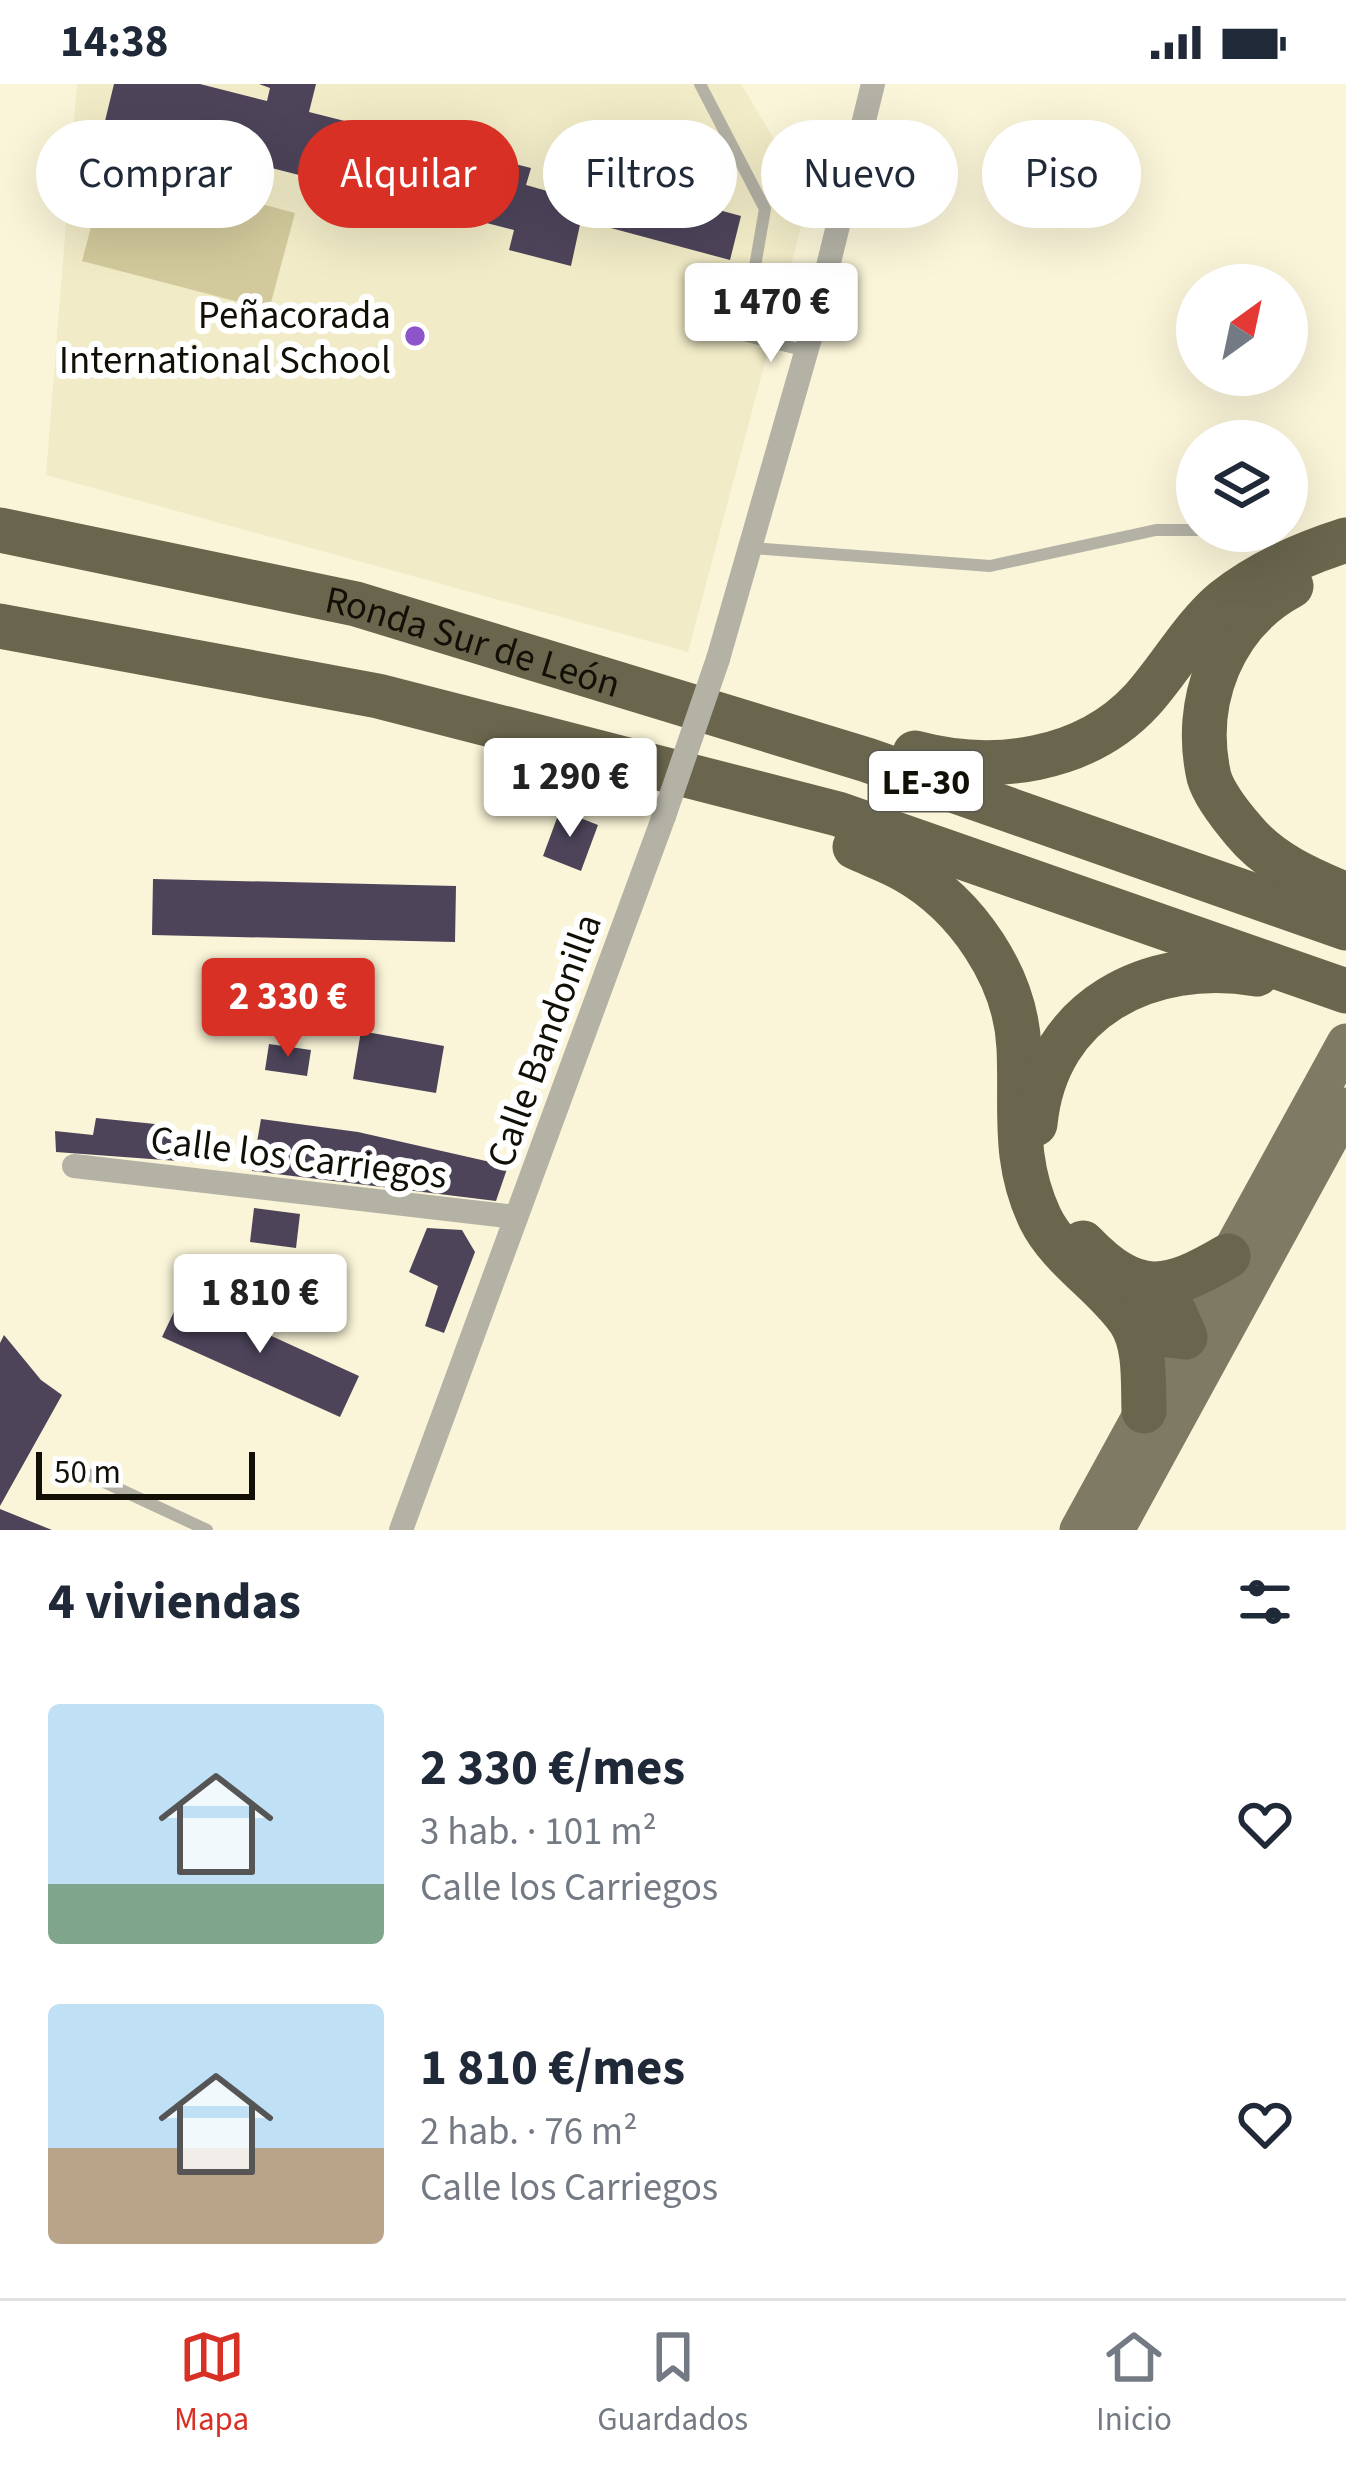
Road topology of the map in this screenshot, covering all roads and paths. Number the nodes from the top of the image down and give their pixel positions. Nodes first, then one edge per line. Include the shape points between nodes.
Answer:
1 (700, 84) edge
2 (873, 84) edge
3 (806, 351) junction
4 (0, 530) edge
5 (1176, 530) edge
6 (1346, 540) edge
7 (752, 548) junction
8 (1346, 561) edge
9 (356, 604) junction
10 (0, 626) edge
11 (728, 786) junction
12 (1346, 895) edge
13 (1346, 928) edge
14 (1341, 989) edge
15 (1346, 1043) edge
16 (1346, 1076) edge
17 (1346, 1107) edge
18 (74, 1166) dead end
19 (516, 1217) junction
20 (1228, 1256) junction
21 (1141, 1304) junction
22 (1185, 1336) junction
23 (1144, 1411) junction
24 (72, 1467) dead end
25 (207, 1530) edge
26 (401, 1530) edge
27 (1078, 1530) edge
28 (1096, 1530) edge
29 (1115, 1530) edge

1 - 3 lane via 765,209 743,335
2 - 3 street, Calle Bandonilla
3 - 7 street, Calle Bandonilla
4 - 9 highway, Ronda Sur de León / LE-30
5 - 7 lane via 991,566
6 - 9 highway via 1295,556 1222,603 1114,729 1061,753 969,765
7 - 19 street, Calle Bandonilla, bridge via 664,816
8 - 12 highway via 1284,588 1247,622 1216,663 1203,723 1210,782 1246,834 1298,875
9 - 13 highway, Ronda Sur de León / LE-30 via 867,760
10 - 11 highway, Ronda Sur de León / LE-30 via 378,696
11 - 14 highway, Ronda Sur de León / LE-30 via 838,814
11 - 21 highway via 907,871 980,938 1009,991 1019,1044 1022,1170 1042,1223
14 - 21 highway via 1224,968 1149,978 1083,1016 1048,1068 1034,1120 1046,1187 1086,1247
15 - 20 main road
16 - 22 main road via 1217,1307
17 - 29 main road
18 - 19 street, Calle los Carriegos
19 - 26 street, Calle Bandonilla
20 - 21 highway
20 - 22 main road
21 - 22 highway via 1171,1305
21 - 23 highway
22 - 23 main road
22 - 28 main road via 1172,1388
23 - 27 main road
24 - 25 lane

